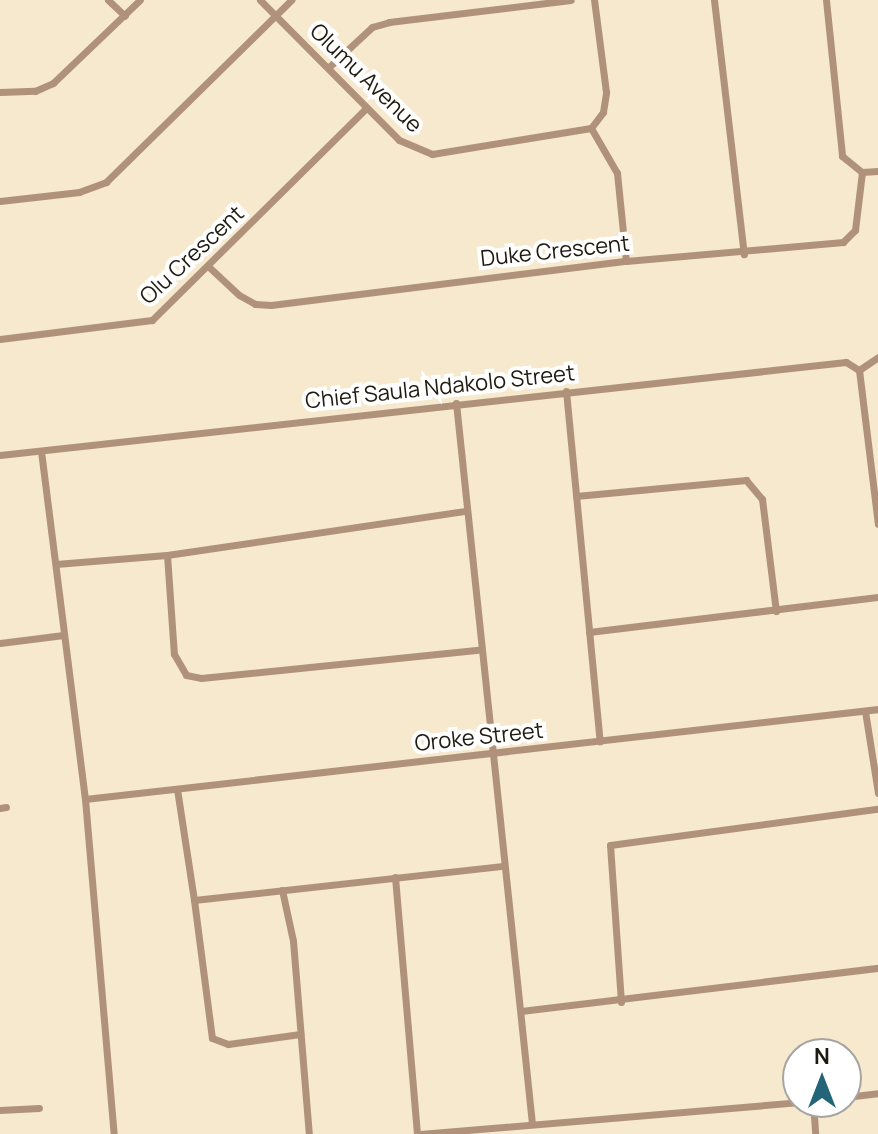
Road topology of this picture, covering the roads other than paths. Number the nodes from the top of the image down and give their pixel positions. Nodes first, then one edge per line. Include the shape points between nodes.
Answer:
1 (108, 0) edge
2 (140, 0) edge
3 (260, 0) edge
4 (291, 0) edge
5 (571, 0) edge
6 (594, 0) edge
7 (714, 0) edge
8 (826, 0) edge
9 (275, 15) junction
10 (125, 16) junction
11 (329, 67) junction
12 (0, 92) edge
13 (365, 109) junction
14 (591, 128) junction
15 (878, 171) edge
16 (862, 172) junction
17 (0, 201) edge
18 (744, 254) junction
19 (626, 261) junction
20 (209, 267) junction
21 (0, 339) edge
22 (878, 357) edge
23 (859, 370) junction
24 (566, 391) junction
25 (456, 403) junction
26 (41, 451) junction
27 (0, 455) edge
28 (576, 496) junction
29 (466, 511) junction
30 (878, 524) edge
31 (167, 555) junction
32 (56, 564) junction
33 (878, 597) edge
34 (776, 611) junction
35 (589, 632) junction
36 (64, 635) junction
37 (0, 643) edge
38 (479, 650) junction
39 (878, 709) edge
40 (865, 711) junction
41 (600, 741) junction
42 (489, 754) junction
43 (177, 789) junction
44 (878, 793) edge
45 (85, 799) junction
46 (878, 809) edge
47 (503, 866) junction
48 (395, 877) junction
49 (282, 890) junction
50 (194, 900) junction
51 (878, 968) edge
52 (621, 1002) junction
53 (521, 1011) junction
54 (300, 1034) junction
55 (782, 1104) edge
56 (39, 1108) dead end
57 (0, 1110) edge
58 (532, 1124) junction
59 (478, 1132) edge
60 (114, 1134) edge
61 (309, 1134) edge
62 (419, 1134) edge

1 - 10 street
2 - 10 street
3 - 9 street, Olumu Avenue
4 - 9 street
5 - 11 street via 389,22 372,27
6 - 14 street via 606,92 603,112
7 - 18 street
8 - 16 street via 842,156
9 - 11 street, Olumu Avenue
9 - 17 street via 106,182 79,192
10 - 12 street via 53,83 35,91
11 - 13 street, Olumu Avenue
13 - 14 street, Olumu Avenue via 399,140 432,154
13 - 20 street, Olu Crescent
14 - 19 street via 617,173
15 - 16 street
16 - 18 street, Duke Crescent via 850,239
18 - 19 street, Duke Crescent
19 - 20 street, Duke Crescent via 271,305 239,295
20 - 21 street, Olu Crescent via 152,320
22 - 23 street
23 - 24 street, Chief Saula Ndakolo Street via 846,362
23 - 30 street
24 - 25 street, Chief Saula Ndakolo Street
24 - 28 street
25 - 26 street, Chief Saula Ndakolo Street
25 - 29 street
26 - 27 street, Chief Saula Ndakolo Street
26 - 32 street
28 - 34 street via 746,480 762,499
28 - 35 street
29 - 31 street
29 - 38 street
31 - 32 street
31 - 38 street via 174,654 186,675 201,678
32 - 36 street
33 - 34 street
34 - 35 street
35 - 41 street
36 - 37 street
36 - 45 street
38 - 42 street
39 - 40 street, Oroke Street
40 - 41 street, Oroke Street
40 - 44 street
41 - 42 street, Oroke Street
42 - 43 street, Oroke Street
42 - 47 street
43 - 45 street, Oroke Street
43 - 50 street
45 - 60 street
46 - 52 street via 610,845
47 - 48 street
47 - 53 street
48 - 49 street
48 - 62 street
49 - 50 street
49 - 54 street via 293,941
50 - 54 street via 212,1038 228,1044
51 - 52 street
52 - 53 street
53 - 58 street
54 - 61 street
55 - 58 street
56 - 57 street
58 - 59 street
59 - 62 street

